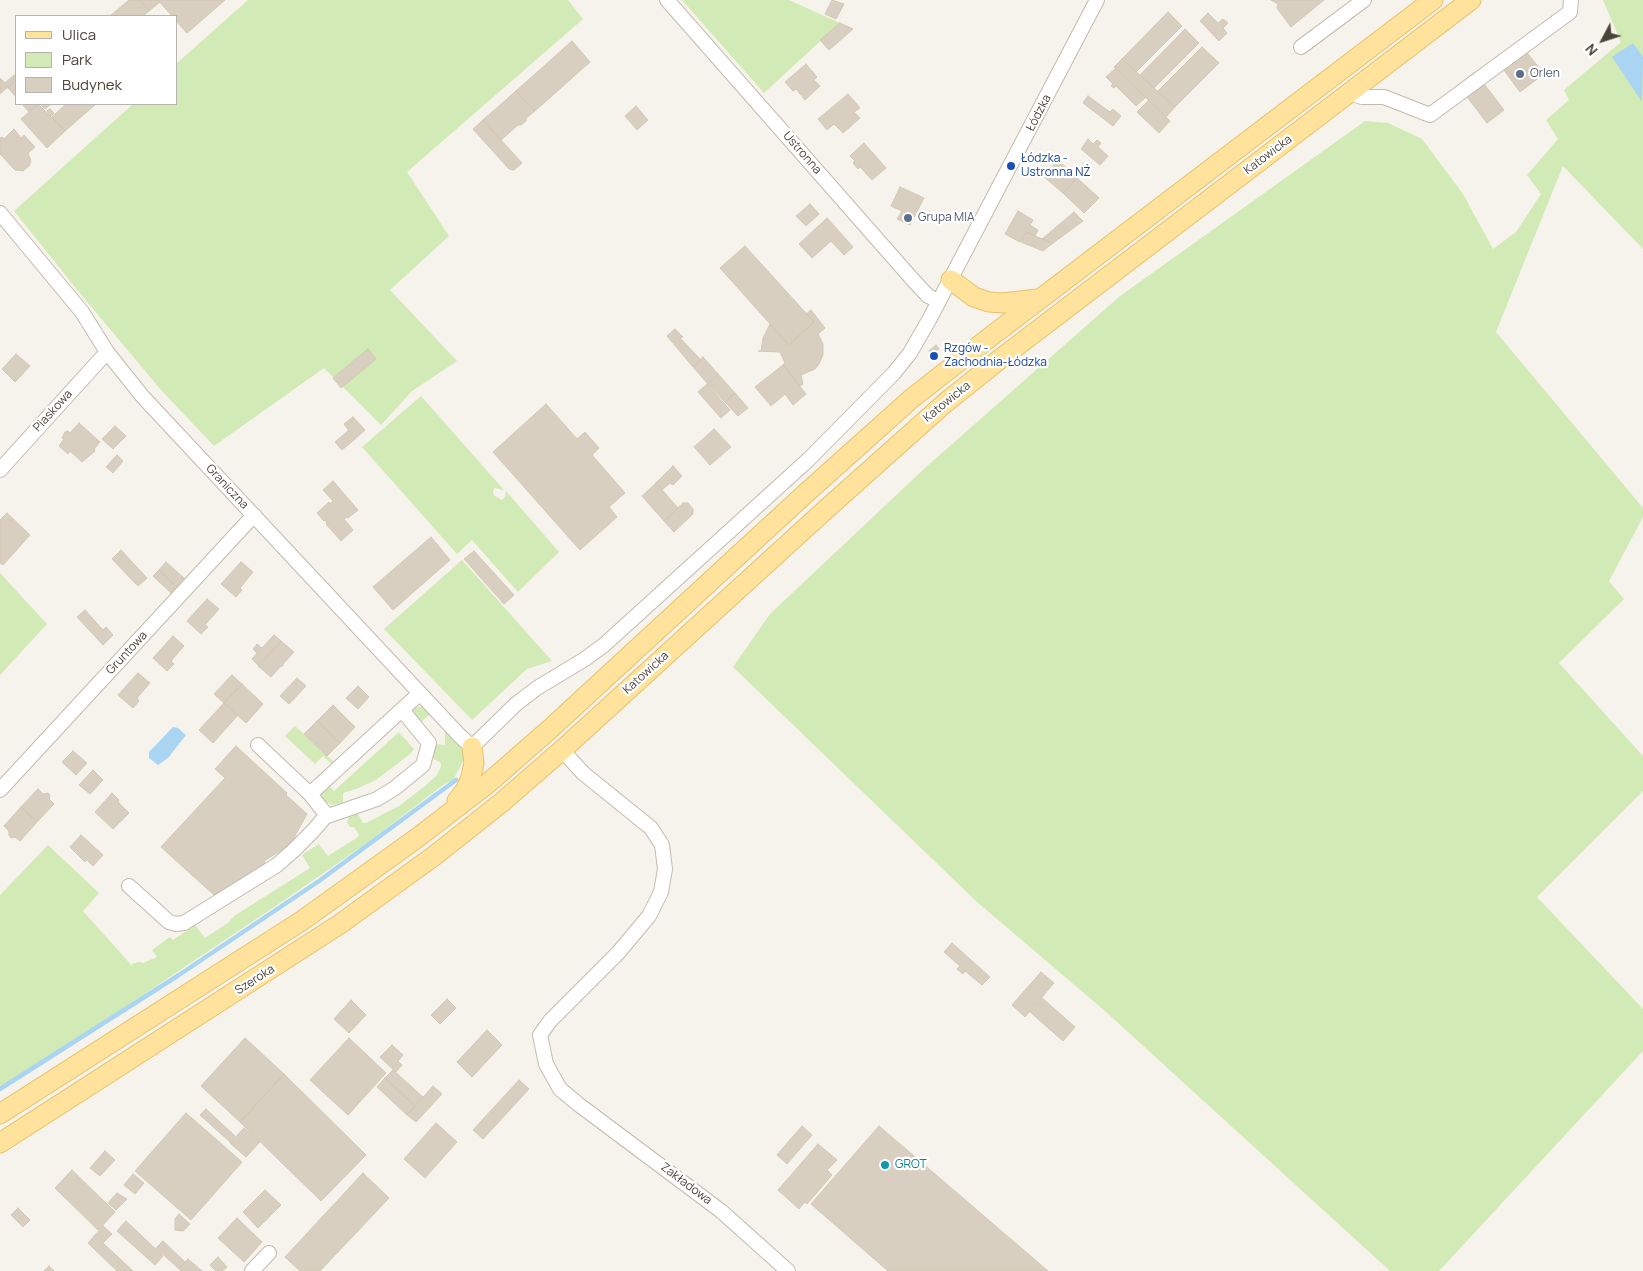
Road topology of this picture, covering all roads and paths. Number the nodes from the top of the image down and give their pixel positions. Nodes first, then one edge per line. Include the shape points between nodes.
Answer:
1 (667, 0) edge
2 (1097, 0) edge
3 (1364, 0) edge
4 (1471, 0) edge
5 (1571, 0) edge
6 (1427, 2) edge
7 (1301, 47) dead end
8 (1350, 93) junction
9 (0, 213) edge
10 (951, 280) junction
11 (1039, 299) junction
12 (939, 301) junction
13 (107, 352) junction
14 (0, 470) edge
15 (254, 515) junction
16 (420, 693) junction
17 (402, 710) junction
18 (258, 745) dead end
19 (472, 747) junction
20 (562, 750) junction
21 (486, 785) joint
22 (0, 790) edge
23 (310, 794) junction
24 (501, 802) joint
25 (448, 814) junction
26 (325, 817) junction
27 (129, 886) dead end
28 (0, 1114) edge
29 (0, 1143) edge
30 (269, 1252) dead end
31 (252, 1271) edge
32 (788, 1271) edge

1 - 12 street, Ustronna via 913,280 928,296
2 - 10 street, Łódzka
3 - 7 street
4 - 8 main road, Katowicka
5 - 8 street via 1570,12 1430,115 1384,97 1362,97
6 - 11 main road, Katowicka
8 - 20 main road, Katowicka via 945,403
9 - 13 street, Graniczna via 82,312
10 - 11 main road via 974,297 989,302
10 - 12 street, Łódzka
11 - 21 main road, Katowicka via 911,399
12 - 19 street, Łódzka via 910,353 894,373 808,460 604,645 516,704
13 - 14 street, Piaskowa
13 - 15 street, Graniczna via 143,397
15 - 16 street, Graniczna
15 - 22 street, Gruntowa
16 - 17 street
16 - 19 street, Graniczna
17 - 23 street
17 - 26 street via 429,743 423,765 396,788 376,799
18 - 23 street
19 - 25 main road via 472,778
20 - 24 main road, Katowicka
20 - 32 street, Zakładowa via 583,773 651,828 662,845 665,869 661,892 649,916 540,1035 546,1064 560,1089 721,1210
21 - 25 main road, Szeroka
23 - 26 street
24 - 29 main road, Szeroka via 397,884 340,924
25 - 28 main road, Szeroka via 303,920
26 - 27 street via 277,865 184,923 169,922 160,916
30 - 31 street

